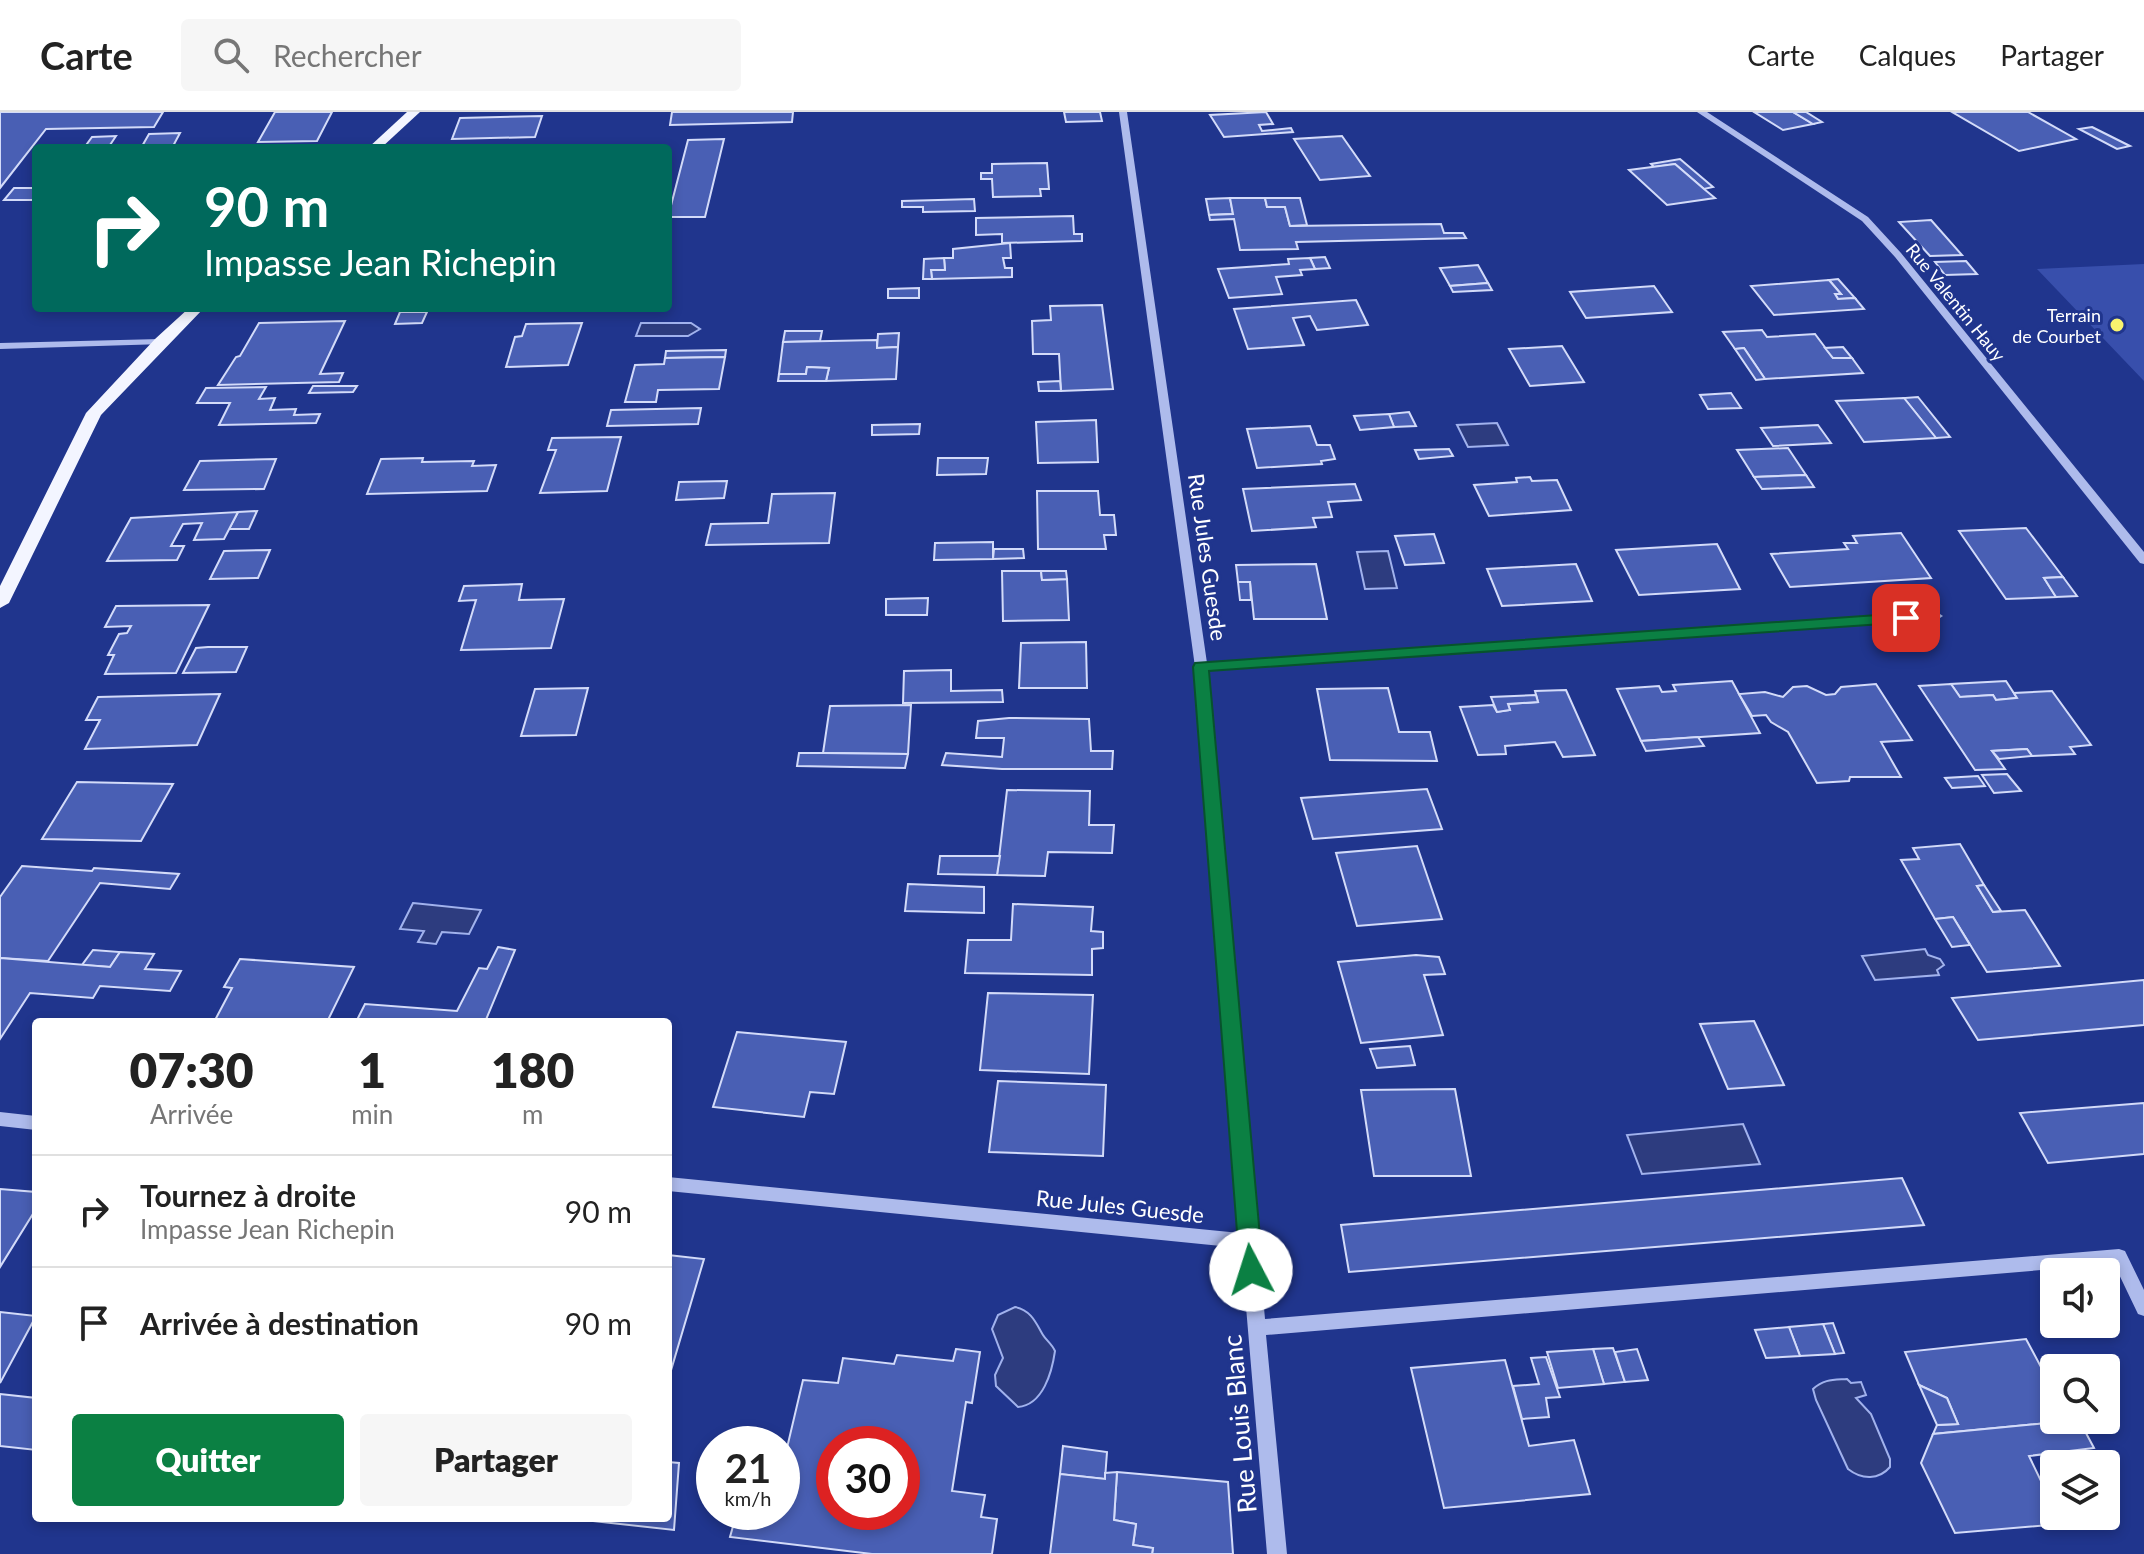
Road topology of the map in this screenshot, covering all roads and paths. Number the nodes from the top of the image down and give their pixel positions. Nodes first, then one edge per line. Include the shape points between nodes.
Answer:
1 (414, 112) edge
2 (1123, 112) edge
3 (1701, 112) edge
4 (378, 144) edge
5 (193, 312) edge
6 (160, 342) junction
7 (0, 346) edge
8 (2144, 560) edge
9 (0, 603) edge
10 (1937, 616) dead end
11 (1201, 667) junction
12 (0, 1119) edge
13 (32, 1123) edge
14 (672, 1184) edge
15 (1249, 1241) junction
16 (2144, 1308) edge
17 (1257, 1328) junction
18 (1277, 1554) edge

1 - 4 main road
2 - 11 street, Rue Jules Guesde
3 - 8 street, Rue Valentin Hauy via 1865,219
5 - 6 main road
6 - 7 street
6 - 9 main road via 94,413
10 - 11 street
11 - 15 street, Rue Jules Guesde
12 - 13 street
14 - 15 street, Rue Jules Guesde
15 - 17 street, Rue Louis Blanc
16 - 17 street via 2119,1256
17 - 18 street, Rue Louis Blanc

